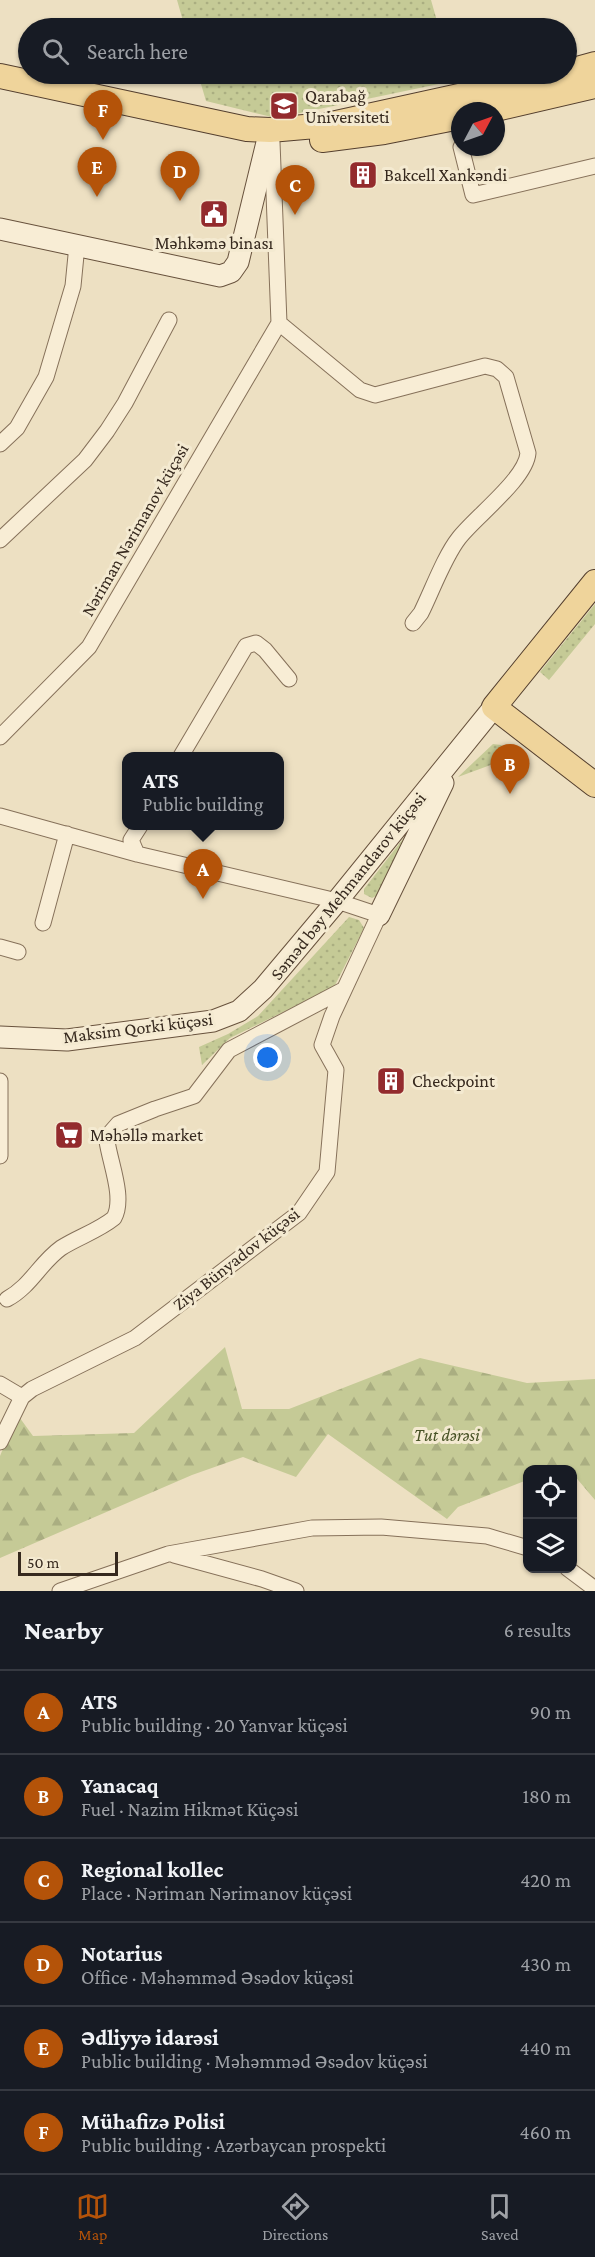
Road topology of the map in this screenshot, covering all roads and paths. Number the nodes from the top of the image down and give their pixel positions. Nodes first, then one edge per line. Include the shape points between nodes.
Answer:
1 (595, 64) edge
2 (577, 69) edge
3 (0, 76) edge
4 (18, 80) edge
5 (37, 84) edge
6 (538, 84) edge
7 (595, 86) edge
8 (519, 93) junction
9 (503, 102) edge
10 (451, 118) edge
11 (270, 130) junction
12 (463, 156) edge
13 (595, 166) edge
14 (0, 229) edge
15 (77, 245) junction
16 (169, 320) dead end
17 (279, 323) junction
18 (0, 444) edge
19 (0, 540) edge
20 (595, 582) edge
21 (413, 624) dead end
22 (289, 679) dead end
23 (496, 708) junction
24 (0, 737) edge
25 (183, 752) edge
26 (456, 752) junction
27 (595, 785) edge
28 (0, 816) edge
29 (137, 830) edge
30 (67, 834) junction
31 (137, 854) junction
32 (338, 901) junction
33 (379, 915) junction
34 (44, 923) dead end
35 (0, 947) edge
36 (18, 952) dead end
37 (343, 990) junction
38 (239, 1011) joint
39 (0, 1037) edge
40 (0, 1081) edge
41 (0, 1156) edge
42 (7, 1299) dead end
43 (0, 1384) edge
44 (22, 1396) junction
45 (0, 1442) edge
46 (523, 1547) edge
47 (168, 1554) junction
48 (573, 1573) edge
49 (595, 1589) edge
50 (60, 1591) edge
51 (296, 1591) edge

1 - 2 main road
3 - 4 main road
5 - 11 main road via 247,129
6 - 8 main road
7 - 8 main road
8 - 9 main road
8 - 11 main road via 327,125
10 - 11 main road via 327,140 298,139
11 - 15 main road via 238,262 231,272 220,276
11 - 17 street
12 - 13 street via 473,195
14 - 15 main road
15 - 18 street via 73,286 46,377 17,428
16 - 19 street via 124,403 85,460
17 - 21 street via 360,390 375,395 485,366 506,377 528,460 459,537
17 - 24 street, Nəriman Nərimanov küçəsi via 89,647
20 - 23 main road, Səməd bəy Mehmandarov küçəsi
22 - 25 street via 256,643 246,646
23 - 26 main road, Səməd bəy Mehmandarov küçəsi
23 - 27 main road
26 - 32 main road, Səməd bəy Mehmandarov küçəsi
26 - 33 main road, Ziya Bünyadov küçəsi
28 - 30 street
29 - 31 street via 131,840
30 - 31 street
30 - 34 street
31 - 32 street
32 - 33 street
32 - 38 main road, Səməd bəy Mehmandarov küçəsi via 263,989
33 - 37 street, Ziya Bünyadov küçəsi
35 - 36 street
37 - 42 street via 229,1050 194,1096 118,1124 107,1141 119,1200 114,1218 60,1249 26,1286
37 - 44 street, Ziya Bünyadov küçəsi via 322,1045 336,1070 327,1172 299,1213 135,1338
38 - 39 main road, Maksim Qorki küçəsi via 213,1021 67,1040
40 - 41 street
43 - 44 street
44 - 45 street
46 - 47 street via 487,1536 381,1527 312,1528
47 - 50 street
47 - 51 street
48 - 49 street

